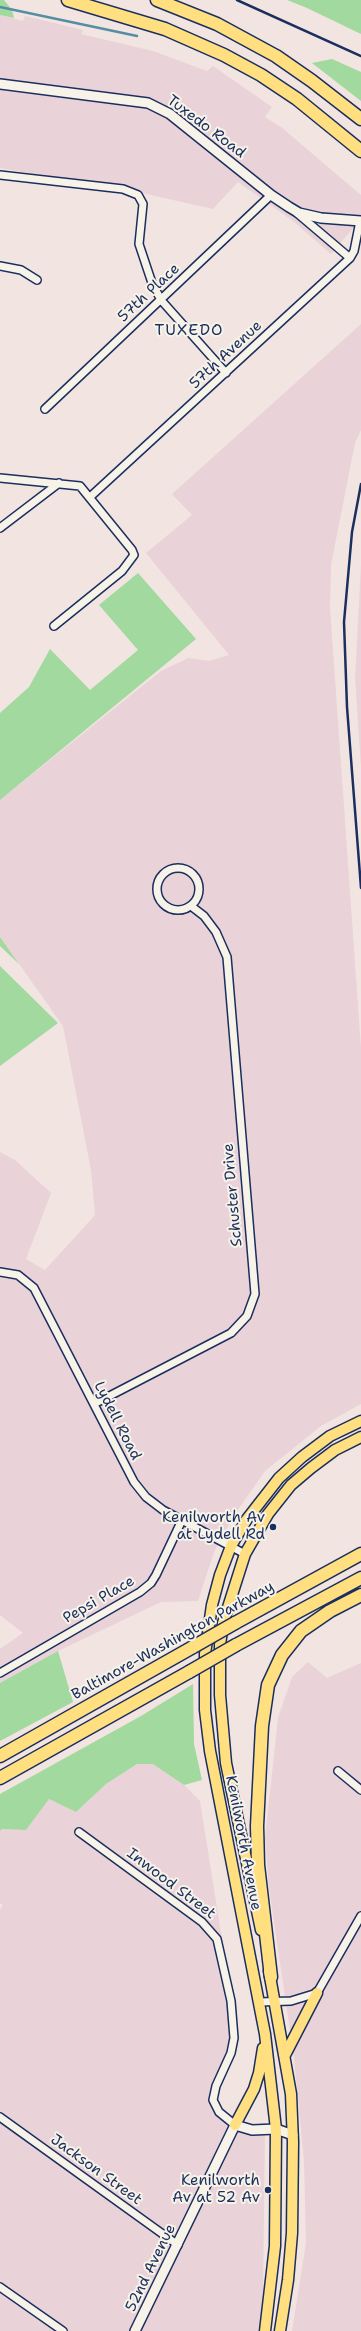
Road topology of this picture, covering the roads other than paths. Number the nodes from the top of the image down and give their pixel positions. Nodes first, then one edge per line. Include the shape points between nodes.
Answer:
1 (68, 0) edge
2 (157, 0) edge
3 (0, 84) edge
4 (361, 120) edge
5 (361, 152) edge
6 (0, 175) edge
7 (271, 195) junction
8 (293, 209) junction
9 (360, 221) edge
10 (350, 258) junction
11 (0, 266) edge
12 (37, 280) dead end
13 (161, 300) junction
14 (226, 373) junction
15 (45, 409) dead end
16 (0, 478) edge
17 (59, 483) junction
18 (90, 497) junction
19 (0, 528) edge
20 (54, 626) dead end
21 (191, 906) junction
22 (0, 1272) edge
23 (94, 1404) junction
24 (361, 1421) edge
25 (361, 1437) edge
26 (182, 1520) junction
27 (231, 1546) junction
28 (245, 1554) junction
29 (361, 1554) edge
30 (361, 1578) edge
31 (361, 1595) edge
32 (0, 1673) edge
33 (0, 1756) edge
34 (338, 1771) dead end
35 (0, 1778) edge
36 (361, 1790) edge
37 (79, 1832) dead end
38 (361, 1916) edge
39 (270, 1977) junction
40 (317, 1993) junction
41 (259, 2002) junction
42 (276, 2002) junction
43 (265, 2034) junction
44 (285, 2055) junction
45 (0, 2117) edge
46 (235, 2125) junction
47 (276, 2129) junction
48 (293, 2135) junction
49 (178, 2245) junction
50 (0, 2287) edge
51 (63, 2331) edge
52 (135, 2331) edge
53 (265, 2331) edge
54 (280, 2331) edge

1 - 5 highway via 165,29 224,55 261,75 297,100
2 - 4 highway via 217,24 270,52
3 - 7 main road, Tuxedo Road via 142,102 159,108 196,134
6 - 13 street via 123,189 138,195 143,204 140,225 141,252 148,275
7 - 8 main road, Tuxedo Road
7 - 13 street, 57th Place
8 - 9 main road, Tuxedo Road via 321,218
8 - 10 street, Tuxedo Road
9 - 10 street, 57th Avenue via 354,251
10 - 14 street, 57th Avenue
11 - 12 street via 21,270
13 - 14 street
13 - 15 street, 57th Place
14 - 18 street, 57th Avenue
16 - 17 street
17 - 18 street via 80,486
17 - 19 street
18 - 20 street via 134,555 122,571
21 - 21 street via 198,895 197,878 184,868 167,871 159,880 157,888 160,899 175,910
21 - 23 street, Schuster Drive via 216,932 227,957 255,1294 247,1316 231,1333
22 - 23 street, Lydell Road via 18,1275 34,1288
23 - 26 street, Lydell Road via 134,1482 146,1497
24 - 27 main road, Kenilworth Avenue via 330,1436 285,1473 263,1497
25 - 28 main road, Kenilworth Avenue via 335,1450 291,1485 268,1514
26 - 27 street, Lydell Road
26 - 32 street, Pepsi Place via 151,1583 140,1592
27 - 28 street, Lydell Road
27 - 41 main road, Kenilworth Avenue via 220,1575 209,1622 205,1662 205,1710 210,1751
28 - 39 main road, Kenilworth Avenue via 223,1623 220,1645 220,1695 226,1763
29 - 33 highway, Baltimore-Washington Parkway, bridge
30 - 35 highway, bridge
31 - 39 highway via 330,1611 301,1631 282,1655 268,1685 262,1726 257,1826 258,1865
34 - 36 street
37 - 46 street, Inwood Street via 202,1922 217,1939 231,2001 234,2038 213,2100 219,2112
38 - 40 street
39 - 42 main road, Kenilworth Avenue
40 - 42 street via 290,2001
40 - 44 main road
41 - 42 street
41 - 43 main road, Kenilworth Avenue
42 - 44 main road, Kenilworth Avenue
43 - 46 main road via 260,2073
43 - 47 main road, Kenilworth Avenue
44 - 48 main road, Kenilworth Avenue via 291,2094
45 - 49 street, Jackson Street
46 - 47 main road via 252,2130
46 - 49 main road, 52nd Avenue
47 - 48 main road
47 - 53 main road, Kenilworth Avenue via 275,2246
48 - 54 main road, Kenilworth Avenue via 291,2241
49 - 52 main road, 52nd Avenue
50 - 51 street

